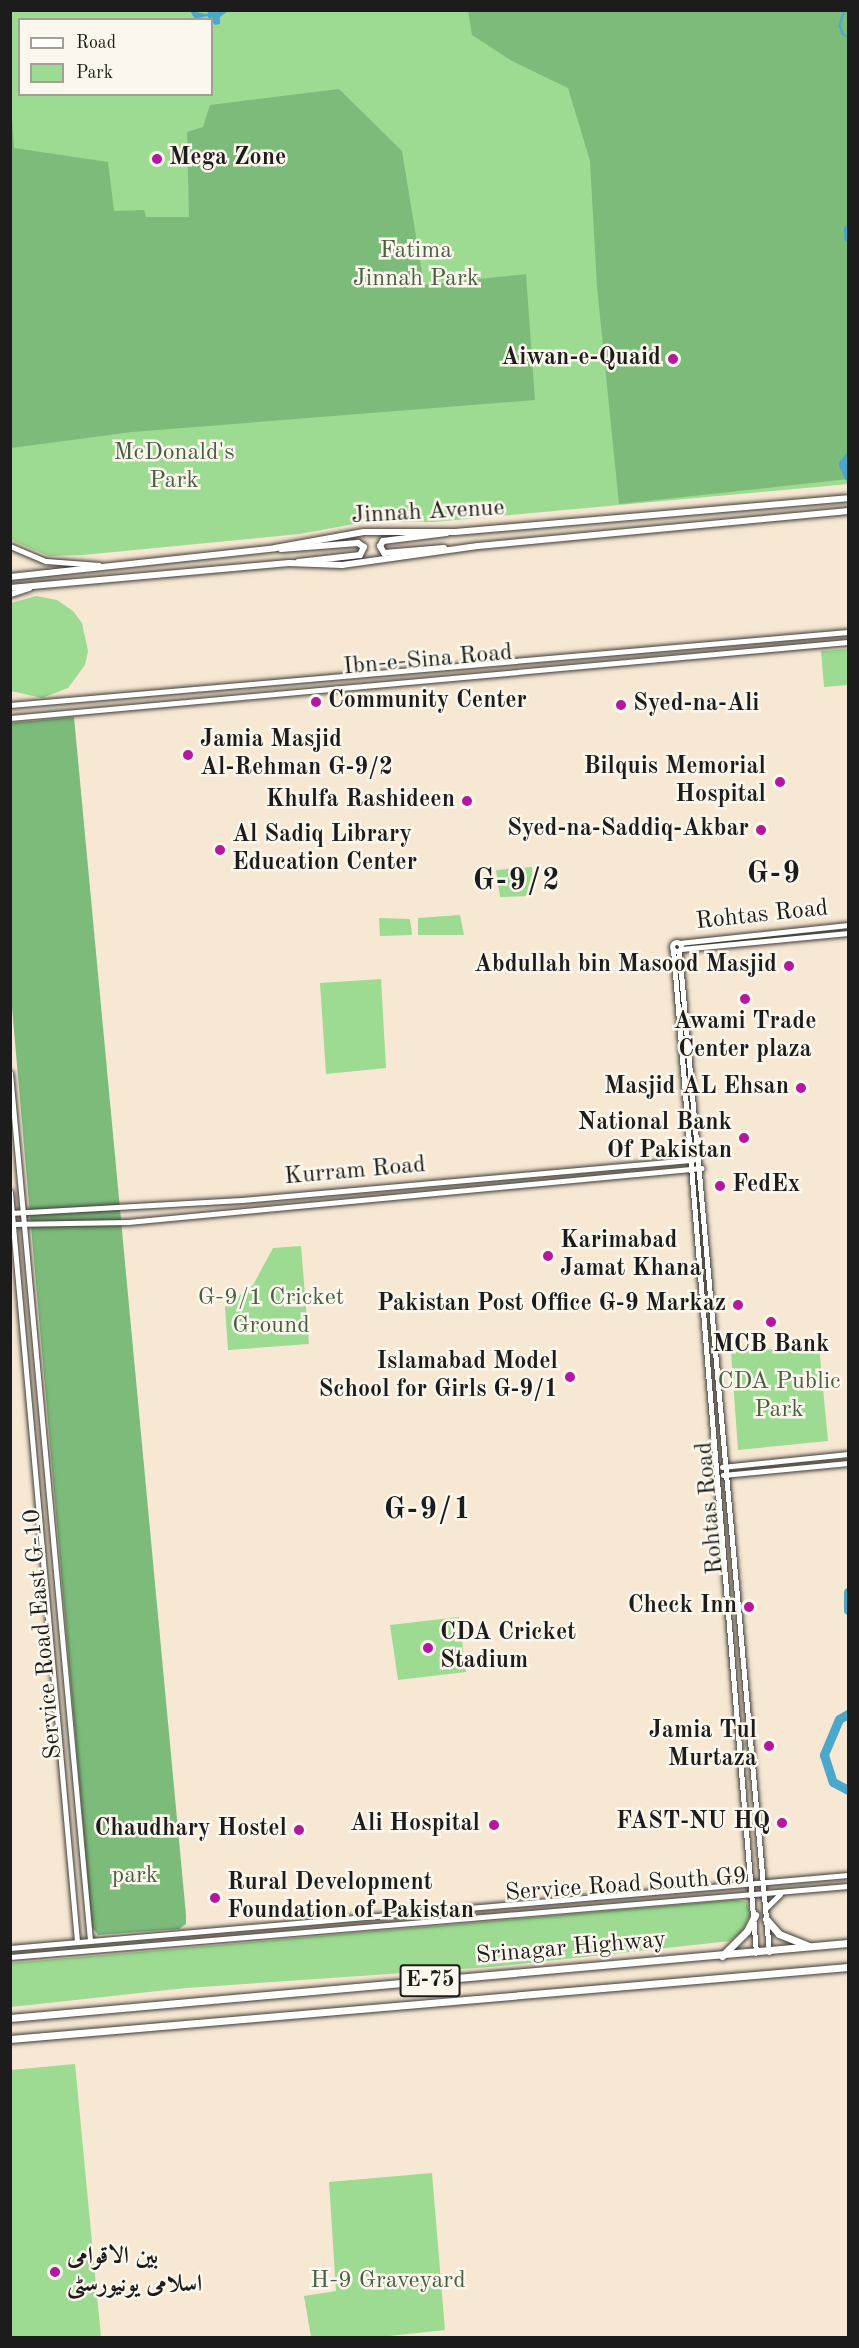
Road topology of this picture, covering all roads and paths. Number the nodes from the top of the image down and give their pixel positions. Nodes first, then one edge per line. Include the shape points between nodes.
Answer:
1 (849, 498) edge
2 (849, 511) edge
3 (455, 532) junction
4 (10, 546) edge
5 (275, 548) junction
6 (450, 549) junction
7 (289, 563) junction
8 (99, 564) junction
9 (10, 577) edge
10 (48, 583) junction
11 (10, 588) edge
12 (10, 594) edge
13 (849, 632) edge
14 (849, 642) edge
15 (10, 705) edge
16 (10, 718) edge
17 (849, 925) edge
18 (849, 933) edge
19 (678, 948) junction
20 (10, 1073) edge
21 (701, 1158) junction
22 (692, 1160) junction
23 (692, 1168) junction
24 (701, 1168) junction
25 (10, 1192) edge
26 (23, 1211) junction
27 (11, 1213) edge
28 (24, 1223) junction
29 (12, 1224) edge
30 (711, 1300) junction
31 (702, 1301) junction
32 (849, 1454) edge
33 (849, 1463) edge
34 (725, 1467) junction
35 (717, 1468) junction
36 (726, 1474) junction
37 (718, 1476) junction
38 (57, 1584) junction
39 (45, 1585) junction
40 (748, 1825) junction
41 (757, 1826) junction
42 (849, 1875) edge
43 (752, 1882) junction
44 (763, 1882) junction
45 (849, 1886) edge
46 (787, 1891) junction
47 (753, 1894) junction
48 (764, 1894) junction
49 (451, 1908) junction
50 (765, 1909) junction
51 (755, 1915) junction
52 (453, 1918) junction
53 (766, 1919) junction
54 (90, 1940) junction
55 (77, 1941) junction
56 (849, 1943) edge
57 (810, 1947) junction
58 (10, 1948) edge
59 (769, 1952) junction
60 (756, 1953) junction
61 (722, 1956) junction
62 (10, 1957) edge
63 (849, 1967) edge
64 (10, 2018) edge
65 (10, 2039) edge

1 - 3 main road, Jinnah Avenue
2 - 6 main road, Jinnah Avenue
3 - 5 main road, Jinnah Avenue via 364,532
3 - 6 main road via 383,541 380,546 384,553
4 - 8 main road via 46,561
5 - 7 main road via 358,543 364,547 360,555
5 - 8 main road, Jinnah Avenue
6 - 7 main road, Jinnah Avenue via 342,565
7 - 10 main road, Jinnah Avenue
8 - 9 main road, Jinnah Avenue
10 - 11 main road, Jinnah Avenue
10 - 12 main road
13 - 15 main road, Ibn-e-Sina Road
14 - 16 main road, Ibn-e-Sina Road
17 - 19 main road, Rohtas Road
18 - 19 main road, Rohtas Road
19 - 21 main road, Rohtas Road
19 - 22 main road, Rohtas Road
20 - 26 main road, Service Road East G-10
21 - 22 main road, Kurram Road
21 - 24 main road, Rohtas Road
22 - 23 main road, Rohtas Road
22 - 26 main road, Kurram Road via 230,1201
23 - 24 main road, Kurram Road
23 - 28 main road, Kurram Road via 128,1222
23 - 31 main road, Rohtas Road
24 - 30 main road, Rohtas Road
25 - 27 main road, Service Road East G-10
26 - 27 main road, Kurram Road
26 - 28 main road, Service Road East G-10
27 - 29 main road, Service Road East G-10
28 - 29 main road, Kurram Road
28 - 38 main road, Service Road East G-10
29 - 39 main road, Service Road East G-10
30 - 31 main road
30 - 34 main road, Rohtas Road
31 - 35 main road, Rohtas Road
32 - 34 main road
33 - 36 main road
34 - 35 main road
34 - 36 main road, Rohtas Road
35 - 37 main road, Rohtas Road
36 - 37 main road
36 - 41 main road, Rohtas Road
37 - 40 main road, Rohtas Road
38 - 39 main road
38 - 54 main road, Service Road East G-10
39 - 55 main road, Service Road East G-10
40 - 41 main road
40 - 43 main road, Rohtas Road
41 - 44 main road, Rohtas Road
42 - 44 main road, Service Road South G9
43 - 44 main road, Service Road South G9
43 - 47 main road, Rohtas Road
43 - 49 main road, Service Road South G9
44 - 48 main road, Rohtas Road
45 - 46 main road, Service Road South G9
46 - 48 main road, Service Road South G9
46 - 50 main road via 774,1897
47 - 48 main road, Service Road South G9
47 - 51 main road, Rohtas Road
47 - 52 main road, Service Road South G9
48 - 50 main road, Rohtas Road
49 - 52 main road
49 - 54 main road, Service Road South G9
50 - 53 main road, Rohtas Road
51 - 60 main road, Rohtas Road
51 - 61 highway via 747,1931
52 - 62 main road, Service Road South G9
53 - 57 highway via 779,1934
53 - 59 main road, Rohtas Road
54 - 55 main road, Service Road South G9
55 - 58 main road, Service Road South G9
56 - 57 highway, Srinagar Highway / E-75
57 - 59 highway, Srinagar Highway / E-75
59 - 60 highway, Srinagar Highway / E-75
60 - 61 highway, Srinagar Highway / E-75
61 - 64 highway, Srinagar Highway / E-75
63 - 65 highway, Srinagar Highway / E-75

